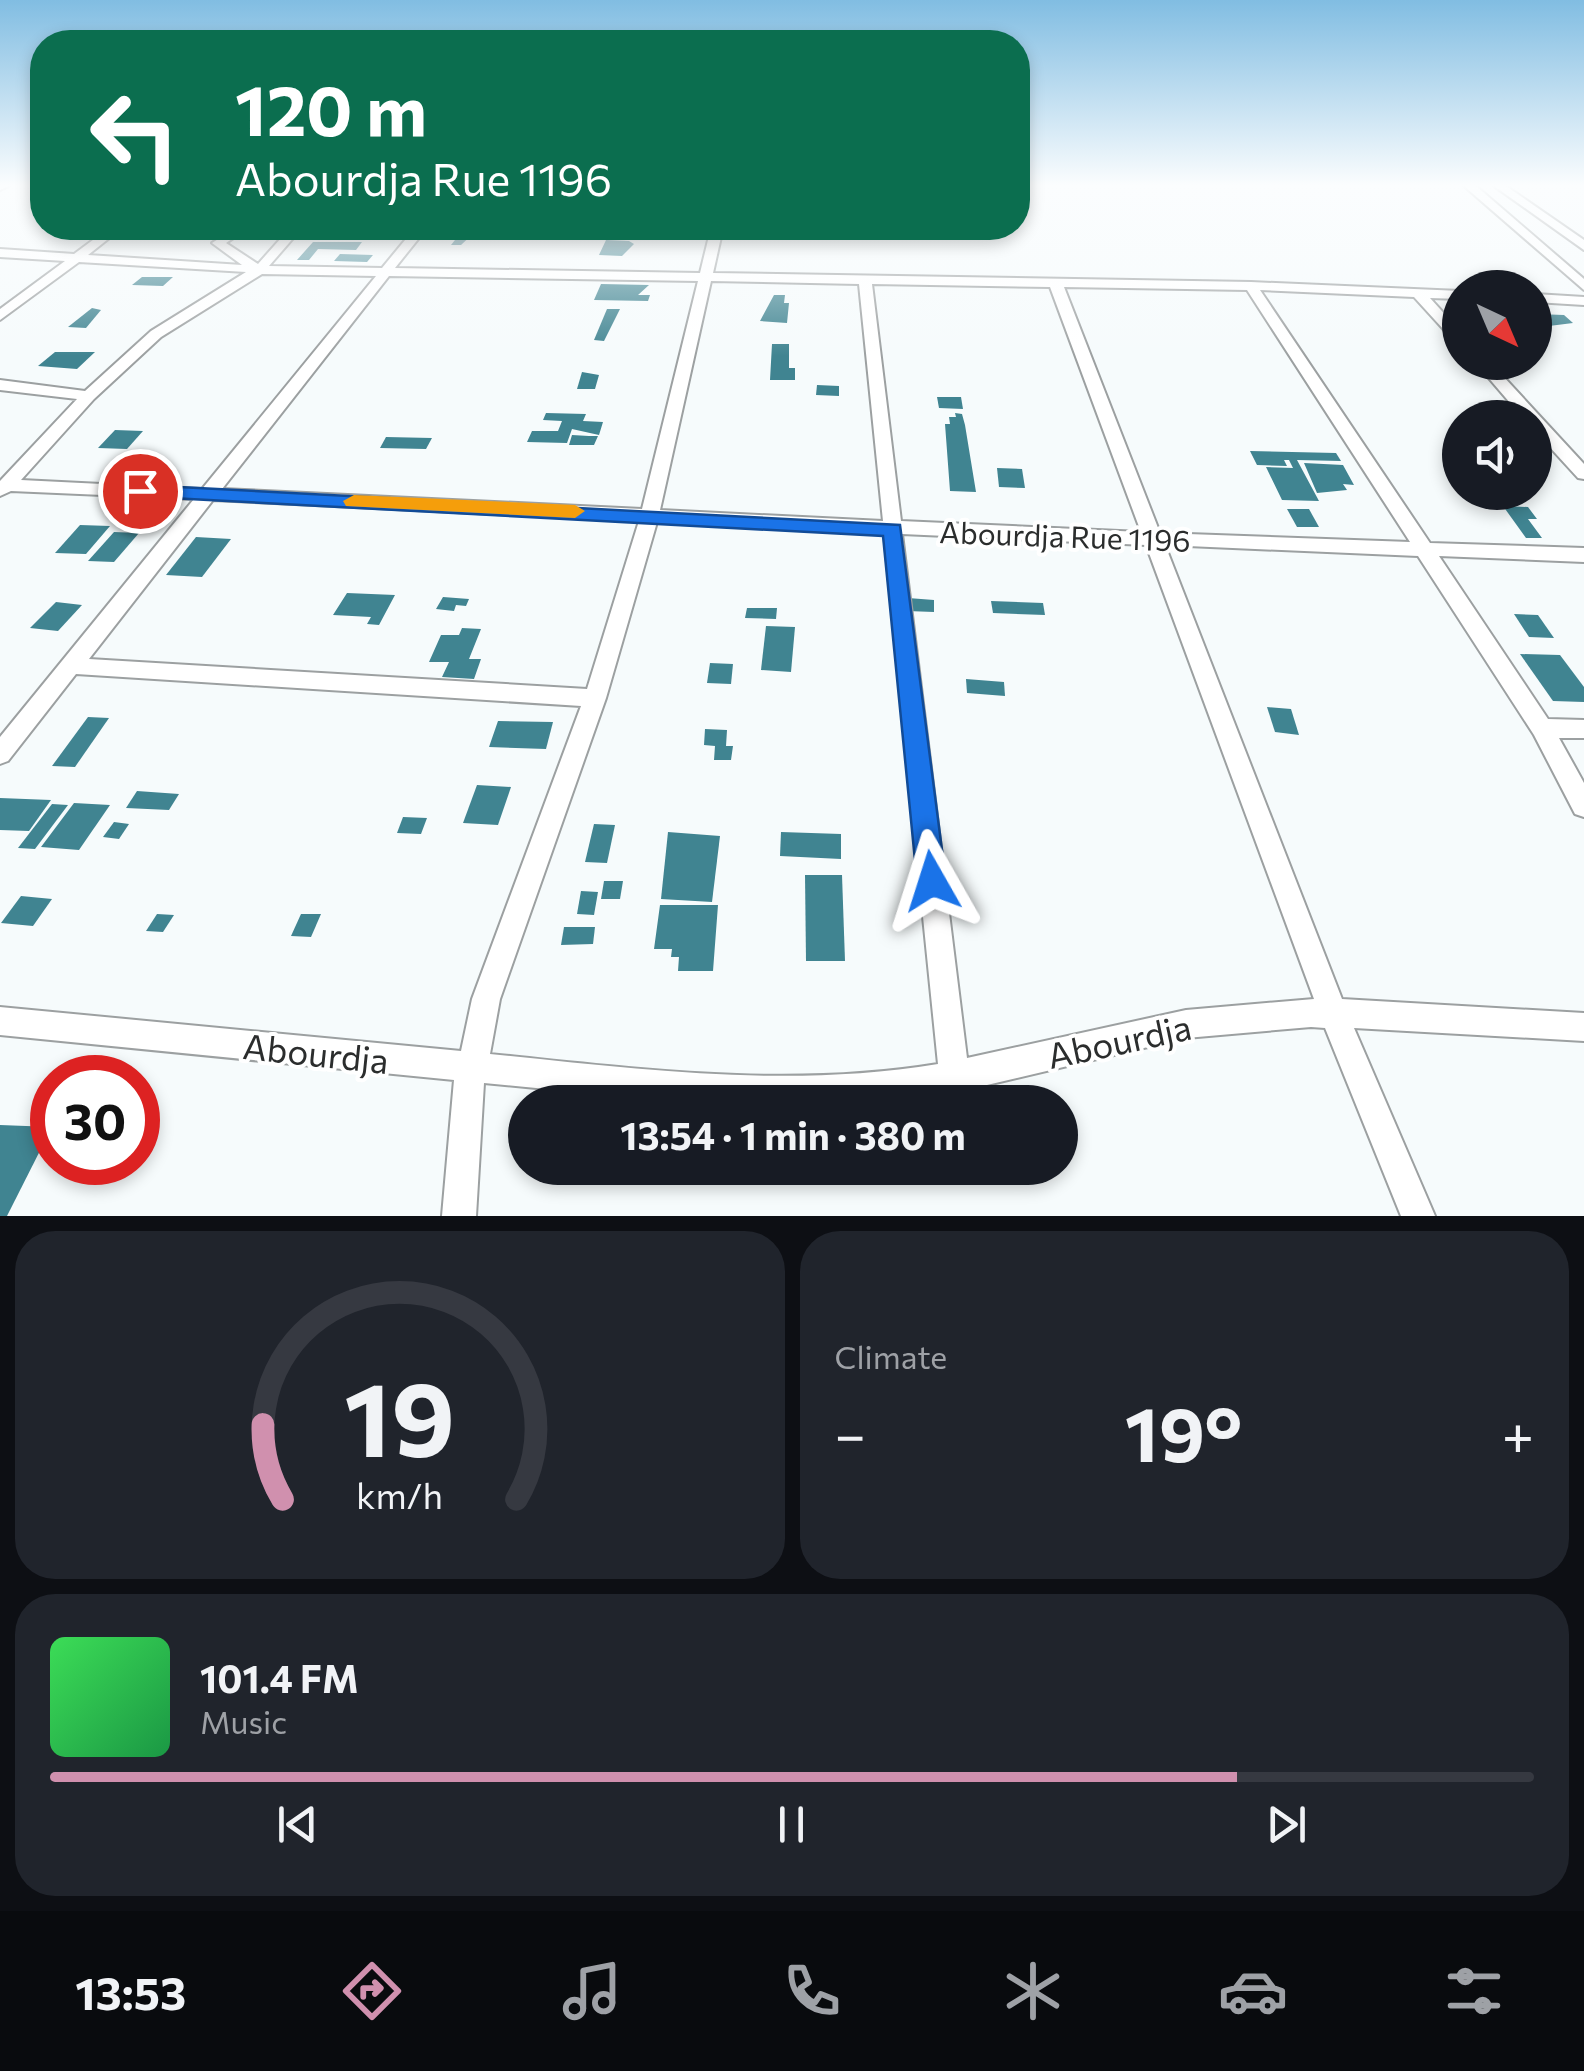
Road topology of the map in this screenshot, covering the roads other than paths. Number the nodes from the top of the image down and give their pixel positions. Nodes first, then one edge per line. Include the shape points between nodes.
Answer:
1 (97, 243) edge
2 (218, 243) edge
3 (283, 243) edge
4 (409, 243) edge
5 (714, 243) edge
6 (1534, 243) edge
7 (0, 253) edge
8 (82, 255) junction
9 (259, 270) junction
10 (386, 272) junction
11 (705, 279) junction
12 (865, 281) junction
13 (1056, 284) junction
14 (1251, 286) junction
15 (1584, 286) edge
16 (1418, 294) junction
17 (1442, 295) edge
18 (1552, 299) edge
19 (1584, 300) edge
20 (0, 316) edge
21 (1442, 320) edge
22 (1498, 380) edge
23 (0, 385) edge
24 (89, 396) junction
25 (1517, 400) edge
26 (1552, 439) edge
27 (1584, 474) edge
28 (3, 489) edge
29 (207, 494) junction
30 (650, 514) junction
31 (893, 530) junction
32 (1156, 538) junction
33 (1425, 550) junction
34 (1584, 555) edge
35 (74, 666) junction
36 (595, 698) junction
37 (1542, 728) junction
38 (1584, 729) edge
39 (0, 754) edge
40 (1584, 806) edge
41 (1334, 1014) junction
42 (0, 1021) edge
43 (1584, 1026) edge
44 (471, 1068) junction
45 (954, 1076) junction
46 (459, 1216) edge
47 (1418, 1216) edge

1 - 8 street
2 - 9 street
3 - 9 street
4 - 10 street
5 - 11 street
6 - 15 street
7 - 8 street
8 - 9 street
8 - 20 street
9 - 10 street
9 - 24 street via 156,334
10 - 11 street
10 - 29 street
11 - 12 street
11 - 30 street
12 - 13 street
12 - 31 street
13 - 14 street
13 - 32 street
14 - 16 street
14 - 33 street
16 - 17 street
16 - 21 street
18 - 19 street
22 - 25 street
23 - 24 street
24 - 28 street
26 - 27 street
28 - 29 street, Abourdja Rue 1196
29 - 30 street, Abourdja Rue 1196
29 - 35 street
30 - 31 street, Abourdja Rue 1196
30 - 36 street
31 - 32 street, Abourdja Rue 1196
31 - 45 street
32 - 33 street, Abourdja Rue 1196
32 - 41 street
33 - 34 street, Abourdja Rue 1196
33 - 37 street
35 - 36 street
35 - 39 street
36 - 44 street via 486,999
37 - 38 street
37 - 40 street
41 - 43 street, Abourdja
41 - 45 street, Abourdja via 1172,1026
41 - 47 street
42 - 44 street, Abourdja
44 - 45 street, Abourdja via 726,1092 841,1090
44 - 46 street

